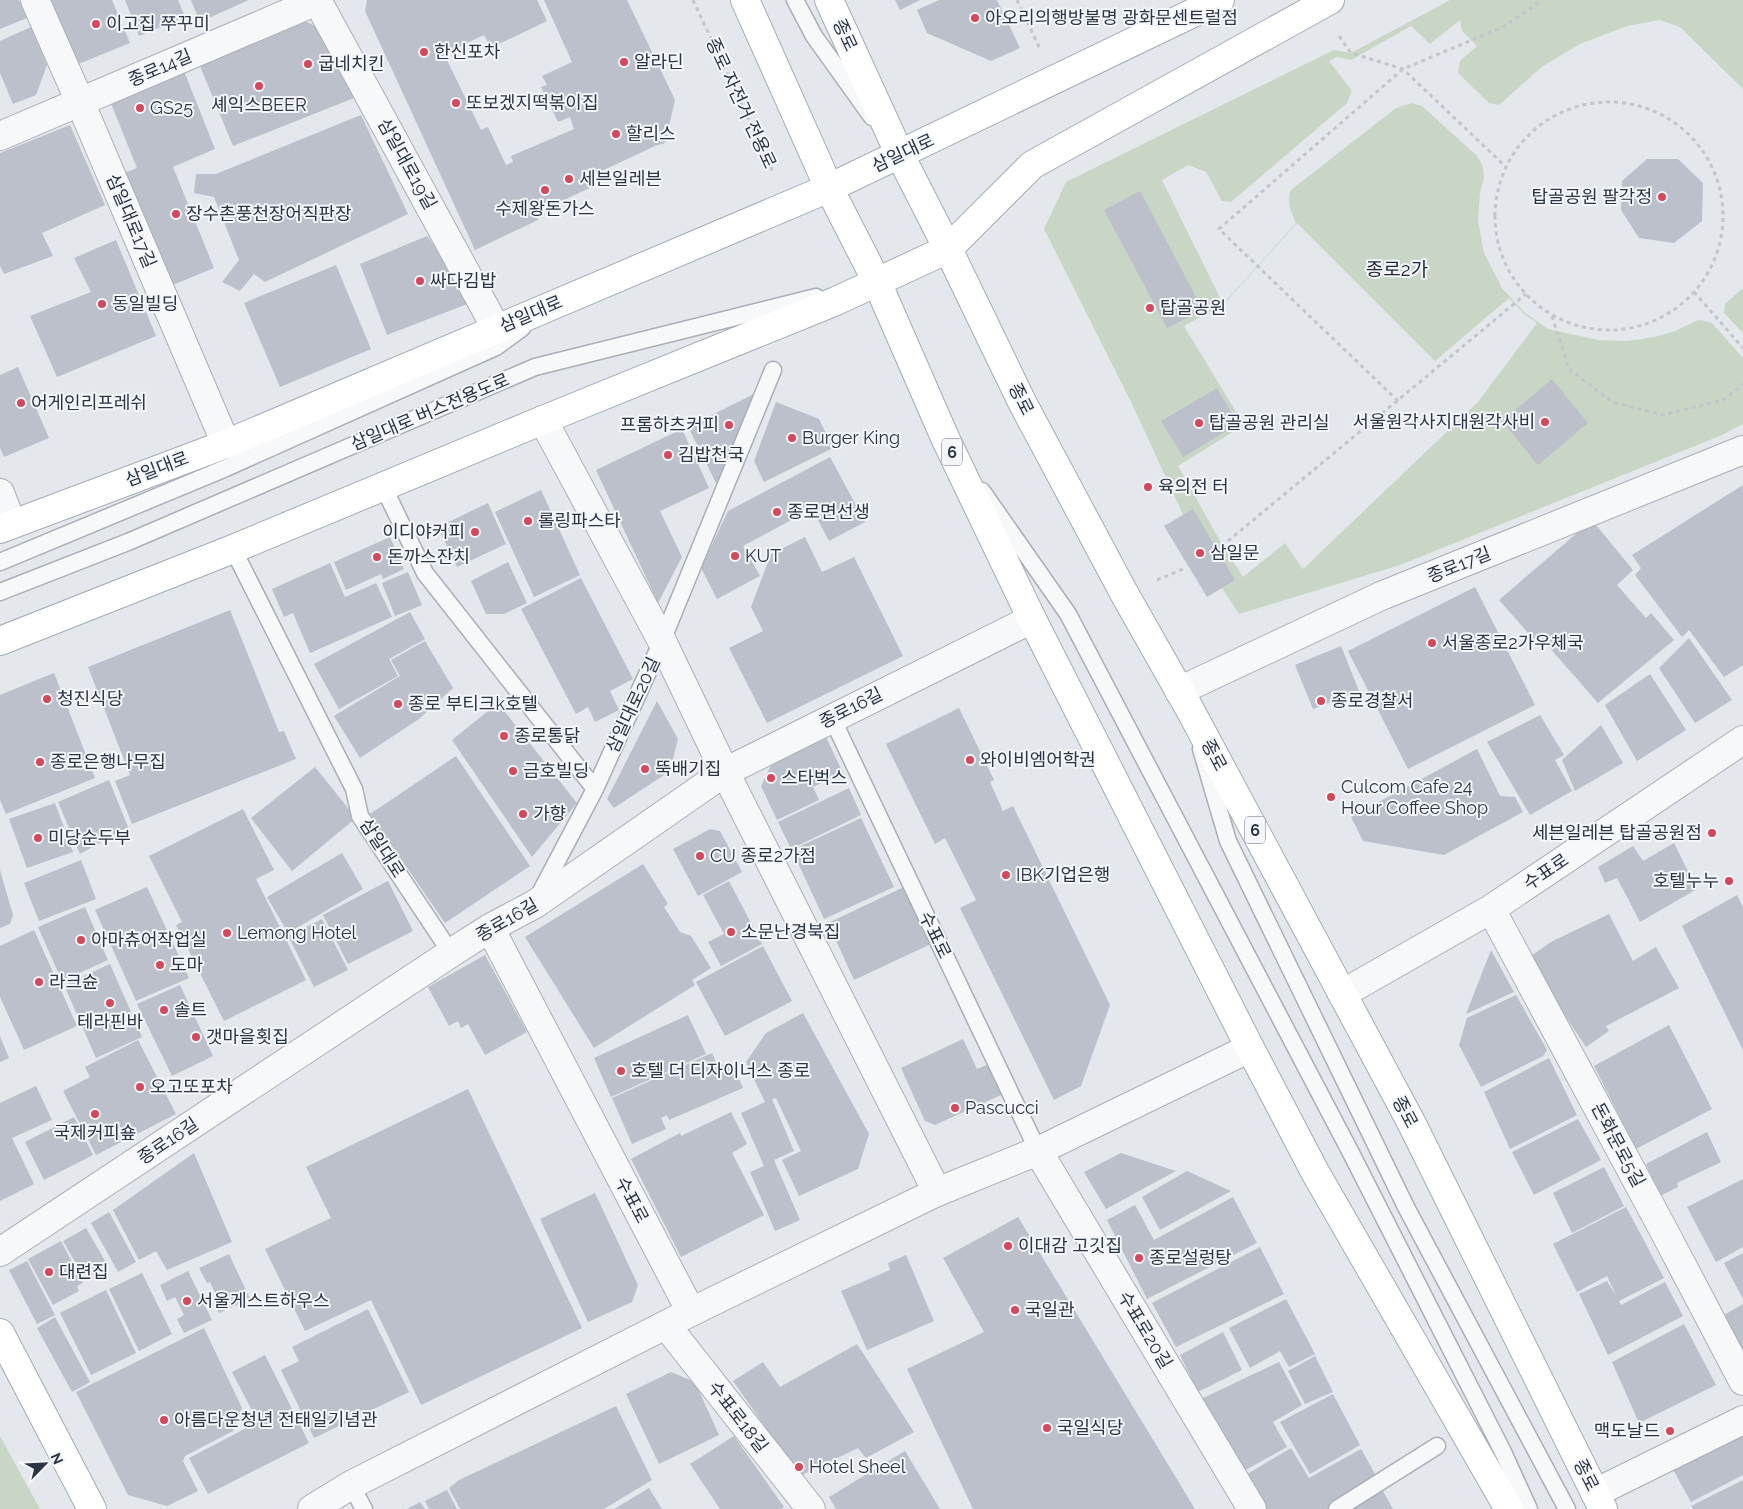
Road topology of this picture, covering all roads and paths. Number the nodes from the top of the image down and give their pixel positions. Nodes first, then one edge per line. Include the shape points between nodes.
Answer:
1 (35, 0) edge
2 (318, 0) edge
3 (693, 0) edge
4 (746, 0) edge
5 (795, 0) edge
6 (829, 0) edge
7 (1017, 0) edge
8 (1220, 0) edge
9 (1330, 0) edge
10 (1542, 0) edge
11 (1351, 53) dead end
12 (1403, 69) junction
13 (1055, 80) junction
14 (80, 102) junction
15 (0, 136) edge
16 (900, 155) junction
17 (1506, 167) junction
18 (829, 188) junction
19 (788, 205) junction
20 (948, 249) junction
21 (877, 282) junction
22 (1694, 292) junction
23 (1526, 294) junction
24 (566, 299) junction
25 (1552, 315) junction
26 (496, 328) junction
27 (1743, 348) edge
28 (773, 370) dead end
29 (1743, 384) edge
30 (1398, 401) junction
31 (543, 420) junction
32 (946, 440) junction
33 (226, 444) junction
34 (1743, 450) edge
35 (383, 486) junction
36 (0, 493) edge
37 (6, 526) edge
38 (1228, 541) dead end
39 (233, 549) junction
40 (0, 562) edge
41 (0, 592) edge
42 (1032, 619) junction
43 (0, 641) edge
44 (662, 641) junction
45 (1184, 698) junction
46 (832, 718) junction
47 (1743, 740) edge
48 (725, 772) junction
49 (595, 789) junction
50 (535, 904) junction
51 (1491, 910) junction
52 (490, 928) junction
53 (451, 953) junction
54 (1342, 994) junction
55 (1250, 1048) junction
56 (1038, 1151) junction
57 (936, 1192) junction
58 (0, 1252) edge
59 (691, 1312) junction
60 (666, 1326) junction
61 (0, 1333) edge
62 (1743, 1381) edge
63 (1743, 1420) edge
64 (1437, 1446) dead end
65 (351, 1484) junction
66 (1599, 1501) edge
67 (92, 1509) edge
68 (312, 1509) edge
69 (364, 1509) edge
70 (810, 1509) edge
71 (1252, 1509) edge
72 (1337, 1509) edge
73 (1509, 1509) edge
74 (1529, 1509) edge
75 (1567, 1509) edge

1 - 14 street, 삼일대로17길
2 - 14 street, 종로14길
2 - 26 street, 삼일대로19길
3 - 19 path, 종로 자전거 전용로
4 - 18 main road, 6
5 - 16 lane via 814,36
6 - 16 main road, 종로 / 6
7 - 13 path
8 - 13 main road, 삼일대로
9 - 20 main road via 1032,165
10 - 12 path via 1503,27
11 - 12 path
12 - 17 path
12 - 30 path via 1219,229
13 - 16 main road, 삼일대로
14 - 15 street, 종로14길
14 - 33 street, 삼일대로17길
16 - 18 main road, 삼일대로
16 - 20 main road, 종로 / 6
17 - 22 path via 1515,150 1539,126 1569,108 1602,102 1636,105 1679,126 1712,167 1722,210 1722,233 1716,255
17 - 23 path via 1498,187 1496,231 1501,254
18 - 19 main road, 삼일대로
18 - 21 main road, 6
19 - 24 main road, 삼일대로
20 - 21 main road
20 - 45 main road, 종로 / 6 via 1022,402
21 - 31 main road
21 - 32 main road, 6
21 - 41 lane, 삼일대로 버스전용도로 via 535,368 128,542
22 - 25 path via 1660,318 1628,328 1595,330 1573,325
22 - 27 path
23 - 25 path
23 - 30 path
24 - 26 main road, 삼일대로
24 - 40 lane via 496,347 226,468
25 - 29 path via 1569,369 1612,402 1663,415 1723,400
26 - 33 main road, 삼일대로
28 - 44 lane, 삼일대로20길
30 - 38 path
31 - 35 main road
31 - 44 street
32 - 42 main road, 6
32 - 74 lane via 1068,614 1351,1153
33 - 37 main road, 삼일대로
34 - 45 street, 종로17길 via 1381,596
35 - 39 main road
35 - 49 lane via 425,573
36 - 37 street
39 - 43 main road
39 - 53 lane, 삼일대로 via 354,789 360,816
42 - 46 street, 종로16길
42 - 55 main road, 6
44 - 48 street
44 - 49 lane, 삼일대로20길
45 - 54 main road, 종로 / 6
45 - 75 lane via 1228,841 1406,1207
46 - 48 street, 종로16길
46 - 56 lane, 수표로
47 - 51 street, 수표로
48 - 50 street, 종로16길
48 - 57 street
49 - 50 lane, 삼일대로20길
50 - 52 street, 종로16길
51 - 54 street, 수표로
51 - 62 street, 돈화문로5길
52 - 53 street, 종로16길
52 - 59 street, 수표로
53 - 58 street, 종로16길
54 - 66 main road, 종로 / 6 via 1411,1122
55 - 56 street
55 - 73 main road, 6 via 1315,1172
56 - 57 street
56 - 71 street, 수표로20길
57 - 59 street
59 - 60 street
60 - 65 street
60 - 70 street, 수표로18길
61 - 67 main road
63 - 66 street
64 - 72 lane
65 - 68 street
65 - 69 lane

